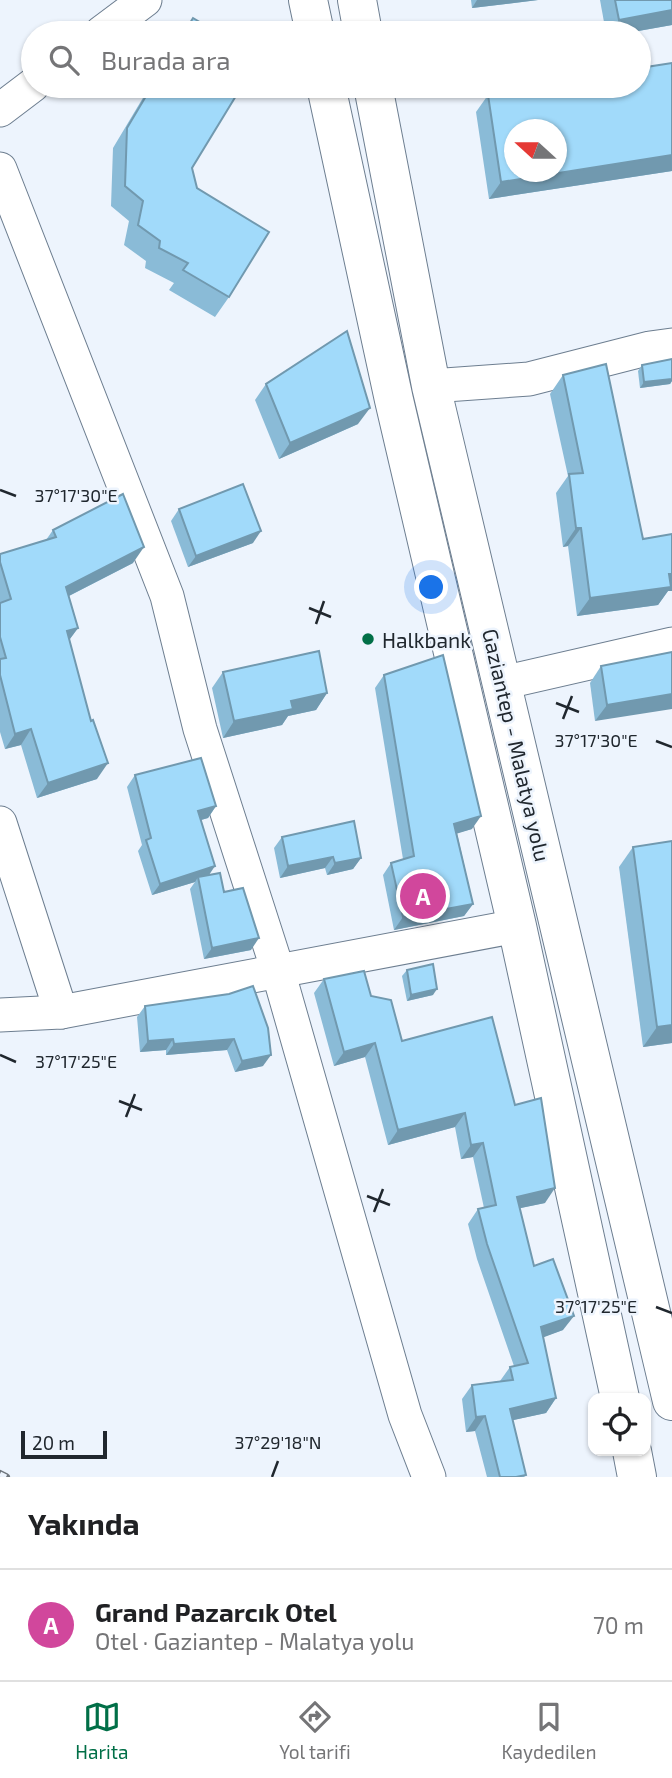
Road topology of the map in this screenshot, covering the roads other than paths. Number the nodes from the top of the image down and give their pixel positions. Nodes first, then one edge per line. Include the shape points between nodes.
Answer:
1 (145, 0) edge
2 (307, 0) edge
3 (357, 0) edge
4 (117, 21) edge
5 (312, 21) edge
6 (361, 21) edge
7 (21, 94) edge
8 (329, 98) edge
9 (375, 98) edge
10 (0, 110) edge
11 (0, 170) edge
12 (672, 345) edge
13 (432, 386) junction
14 (672, 644) edge
15 (502, 683) junction
16 (0, 823) edge
17 (517, 926) junction
18 (278, 971) junction
19 (61, 1012) junction
20 (0, 1015) edge
21 (671, 1386) edge
22 (619, 1393) edge
23 (633, 1456) edge
24 (429, 1477) edge
25 (638, 1477) edge

1 - 4 street
2 - 5 highway
3 - 6 highway
7 - 10 street
8 - 17 highway, Gaziantep - Malatya yolu
9 - 13 highway, Gaziantep - Malatya yolu
11 - 18 street via 167,596 200,729
12 - 13 street via 529,379
13 - 15 highway, Gaziantep - Malatya yolu
14 - 15 street
15 - 21 highway, Gaziantep - Malatya yolu
16 - 19 street
17 - 18 street
17 - 22 highway, Gaziantep - Malatya yolu
18 - 19 street
18 - 24 street via 405,1415
19 - 20 street
23 - 25 highway

